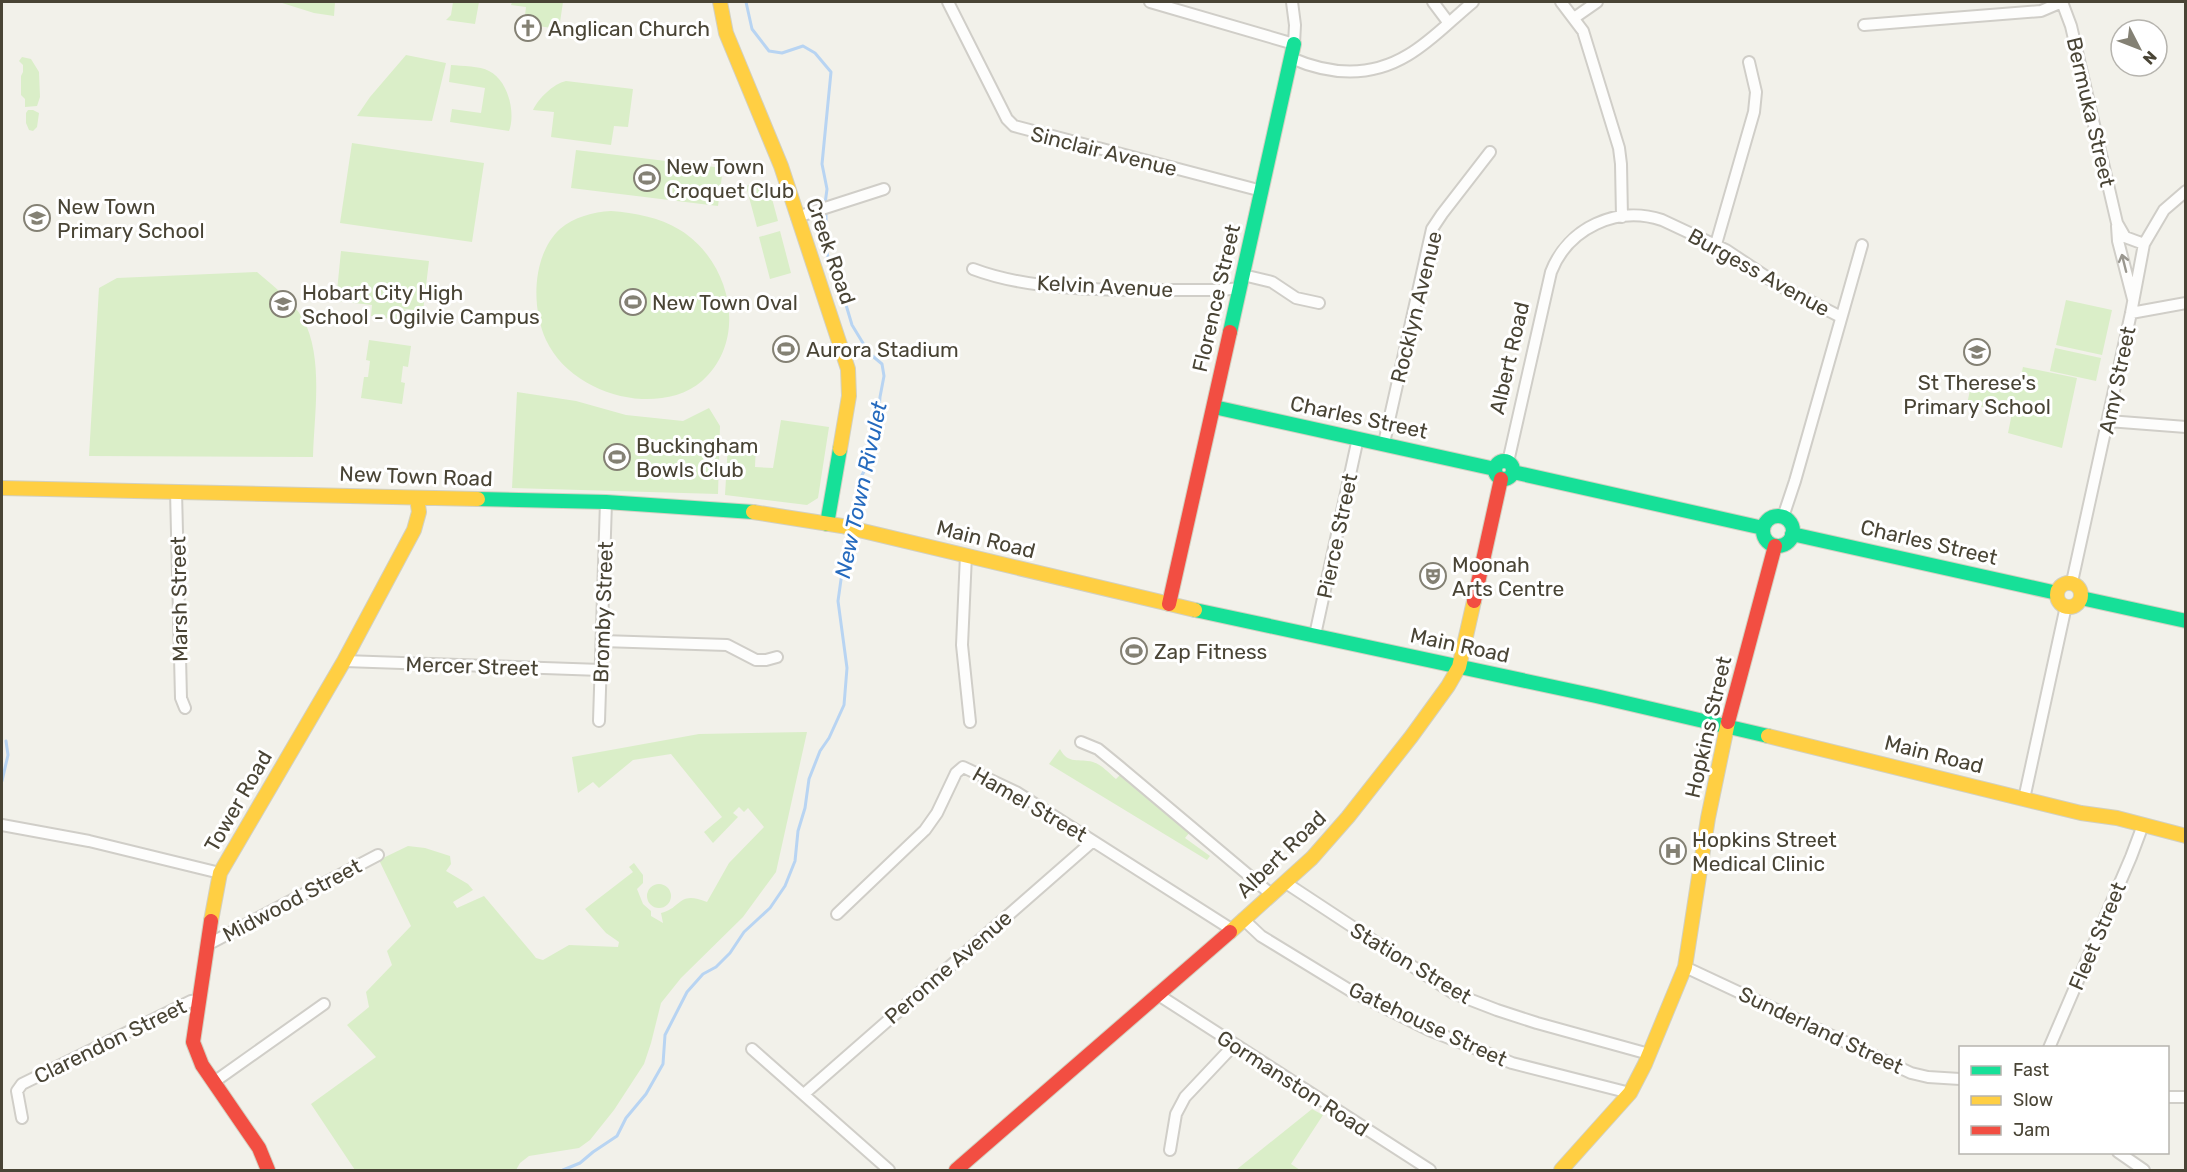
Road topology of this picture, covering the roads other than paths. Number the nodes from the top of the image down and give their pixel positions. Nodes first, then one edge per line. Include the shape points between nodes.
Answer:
1 (720, 2) edge
2 (948, 2) edge
3 (1150, 2) edge
4 (1292, 2) edge
5 (1433, 2) edge
6 (1473, 2) edge
7 (1561, 2) edge
8 (1597, 2) edge
9 (2062, 2) edge
10 (1575, 18) junction
11 (1448, 22) junction
12 (1863, 25) dead end
13 (1293, 51) junction
14 (1749, 62) dead end
15 (1490, 152) dead end
16 (884, 189) dead end
17 (1262, 191) junction
18 (2186, 191) edge
19 (798, 217) junction
20 (1622, 217) junction
21 (2117, 223) junction
22 (1716, 244) junction
23 (2144, 244) junction
24 (1862, 245) dead end
25 (1554, 264) joint
26 (973, 270) dead end
27 (1241, 282) junction
28 (2133, 302) junction
29 (1319, 303) dead end
30 (2186, 303) edge
31 (2131, 313) junction
32 (1840, 317) junction
33 (1214, 407) junction
34 (2108, 421) junction
35 (2186, 427) edge
36 (1358, 438) junction
37 (1384, 443) junction
38 (1504, 470) junction
39 (2, 488) edge
40 (176, 491) junction
41 (417, 498) junction
42 (606, 502) junction
43 (1783, 517) junction
44 (834, 525) junction
45 (1763, 528) junction
46 (1792, 534) junction
47 (1775, 546) junction
48 (966, 555) junction
49 (2072, 582) junction
50 (2057, 593) junction
51 (2081, 598) junction
52 (1169, 604) junction
53 (2066, 606) junction
54 (2186, 621) edge
55 (1315, 635) junction
56 (602, 641) junction
57 (777, 657) dead end
58 (344, 661) junction
59 (1459, 667) junction
60 (601, 670) junction
61 (185, 708) dead end
62 (599, 721) dead end
63 (970, 722) dead end
64 (1727, 726) junction
65 (1081, 742) dead end
66 (2024, 799) junction
67 (2, 825) edge
68 (2142, 829) junction
69 (2186, 836) edge
70 (1093, 841) junction
71 (2186, 846) edge
72 (378, 855) dead end
73 (220, 873) junction
74 (1286, 883) junction
75 (1272, 895) junction
76 (837, 914) dead end
77 (1243, 919) junction
78 (1231, 929) junction
79 (208, 941) junction
80 (1685, 967) junction
81 (1157, 994) junction
82 (199, 1000) junction
83 (324, 1004) dead end
84 (1234, 1045) junction
85 (2049, 1046) edge
86 (752, 1050) dead end
87 (1649, 1054) junction
88 (1959, 1079) edge
89 (214, 1082) junction
90 (1630, 1094) junction
91 (804, 1095) junction
92 (2169, 1097) edge
93 (2186, 1097) edge
94 (22, 1118) dead end
95 (1170, 1150) dead end
96 (2121, 1154) edge
97 (268, 1170) edge
98 (890, 1170) edge
99 (956, 1170) edge
100 (1430, 1170) edge
101 (1561, 1170) edge
102 (2144, 1170) edge

1 - 19 street, Creek Road via 726,33
2 - 17 street, Sinclair Avenue via 1014,126
3 - 13 street
4 - 13 street, Florence Street via 1296,25
5 - 11 street
6 - 11 street
7 - 10 street
8 - 10 street
9 - 12 street via 2041,11
9 - 21 street, Bermuka Street
10 - 20 street via 1585,37 1619,148
11 - 13 street via 1407,56 1375,68 1333,72
13 - 17 street, Florence Street
14 - 22 street via 1756,92 1754,112
15 - 37 street, Rocklyn Avenue via 1432,229
16 - 19 street
17 - 27 street, Florence Street
18 - 23 street, Amy Street via 2164,210
19 - 44 street, Creek Road via 849,379
20 - 22 street, Burgess Avenue via 1652,217
20 - 25 street, Burgess Avenue via 1580,232
21 - 23 street via 2126,237
28 -> 21 street, Bermuka Street
22 - 32 street, Burgess Avenue via 1780,286
23 - 28 street, Amy Street
24 - 32 street
25 - 38 street, Albert Road
26 - 27 street, Kelvin Avenue via 992,277 1066,288 1221,290
27 - 29 street, Kelvin Avenue via 1272,282 1296,298
27 - 33 street, Florence Street
28 - 31 street, Amy Street
30 - 31 street
31 - 34 street, Amy Street
32 - 43 street
33 - 36 street, Charles Street
33 - 52 street, Florence Street
34 - 35 street
34 - 49 street, Amy Street
36 - 37 street, Charles Street
36 - 55 street, Pierce Street
37 - 38 street, Charles Street
38 - 45 street, Charles Street
38 - 59 street, Albert Road
39 - 40 street, New Town Road
40 - 41 street, New Town Road
40 - 61 street, Marsh Street via 181,698
41 - 42 street, New Town Road
41 - 58 street, Tower Road via 419,512 414,530
42 - 44 street, New Town Road via 772,514
42 - 56 street, Bromby Street
43 - 45 street via 1768,520
43 - 46 street via 1790,522
44 - 48 street, Main Road
45 - 47 street via 1764,537
46 - 47 street via 1788,542
46 - 50 street, Charles Street
47 - 64 street, Hopkins Street
48 - 52 street, Main Road
48 - 63 street via 962,645
49 - 50 street via 2061,586
49 - 51 street via 2079,586
50 - 53 street via 2060,603
51 - 53 street via 2074,606
51 - 54 street
52 - 55 street, Main Road
53 - 66 street
55 - 59 street, Main Road
56 - 57 street via 727,645 756,660
56 - 60 street, Bromby Street
58 - 60 street, Mercer Street
58 - 73 street, Tower Road
59 - 64 street, Main Road
59 - 74 street, Albert Road via 1356,808
60 - 62 street, Bromby Street
64 - 66 street, Main Road
64 - 80 street, Hopkins Street
65 - 75 street via 1120,766
66 - 68 street, Main Road via 2117,818
67 - 73 street
68 - 69 street, Main Road
68 - 71 street, Main Road
68 - 85 street, Fleet Street
70 - 76 street, Hamel Street via 1005,785 963,767 925,830
70 - 78 street, Hamel Street
70 - 91 street, Peronne Avenue
72 - 79 street, Midwood Street
73 - 79 street, Tower Road
74 - 75 street, Albert Road
74 - 87 street, Station Street via 1453,993 1537,1023
75 - 77 street, Albert Road
77 - 78 street, Albert Road
77 - 90 street, Gatehouse Street via 1261,936 1352,991 1429,1030 1512,1064
78 - 81 street, Albert Road
79 - 82 street, Tower Road
80 - 87 street, Hopkins Street
80 - 88 street, Sunderland Street via 1911,1073
81 - 84 street, Gormanston Road
81 - 99 street, Albert Road
82 - 89 street, Tower Road via 193,1042
82 - 94 street, Clarendon Street via 22,1084 17,1091
83 - 89 street
84 - 95 street via 1179,1106
84 - 100 street, Gormanston Road
86 - 91 street
87 - 90 street, Hopkins Street
89 - 97 street, Tower Road via 259,1148
90 - 101 street, Hopkins Street
91 - 98 street
92 - 93 street
96 - 102 street

